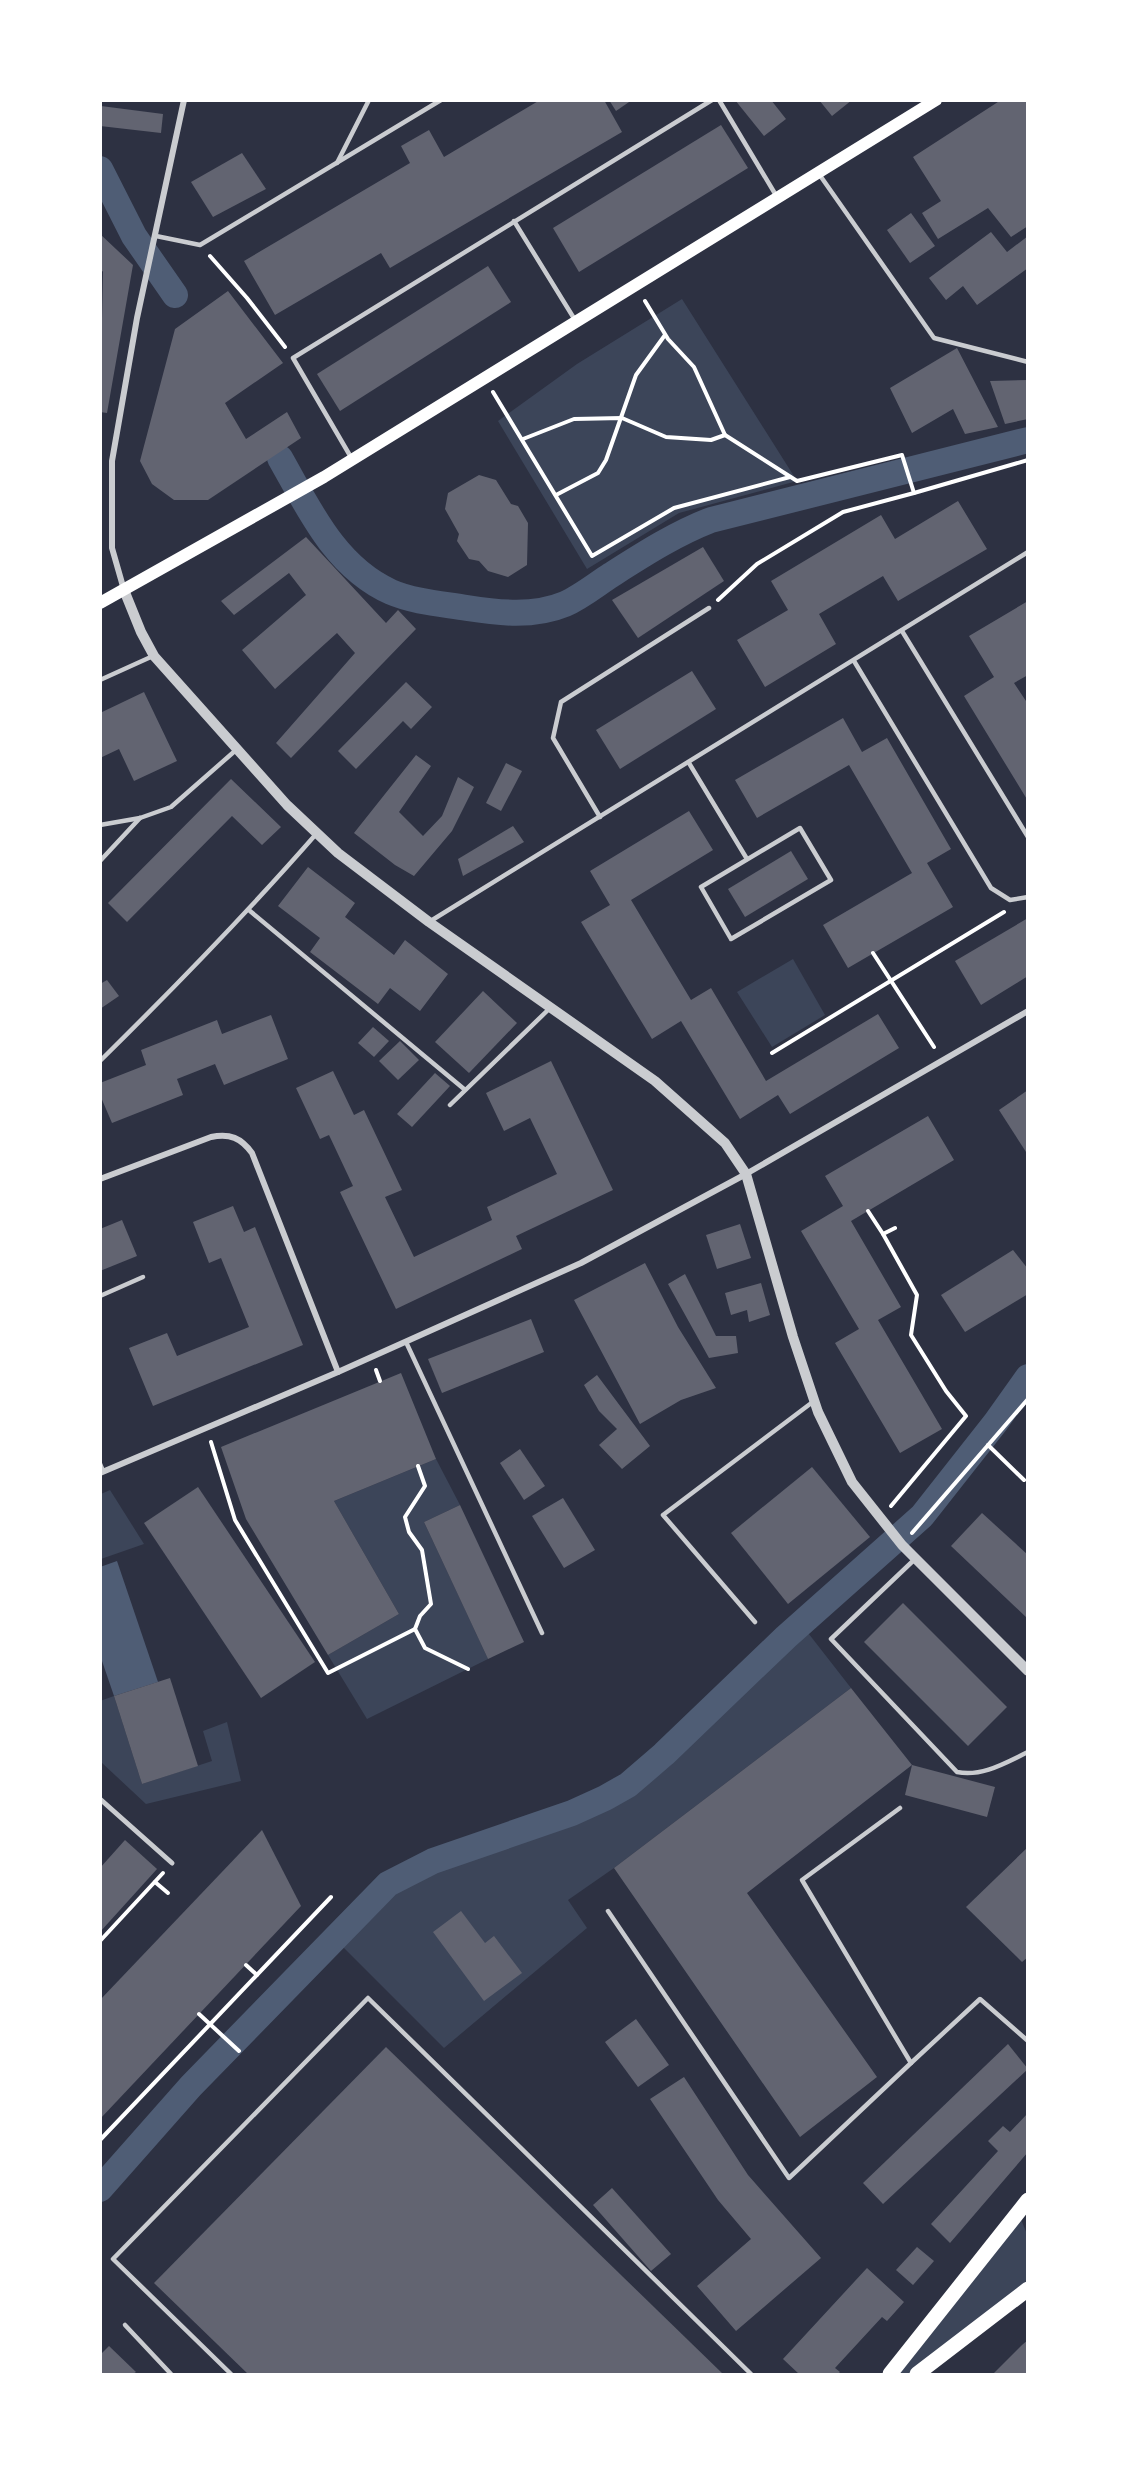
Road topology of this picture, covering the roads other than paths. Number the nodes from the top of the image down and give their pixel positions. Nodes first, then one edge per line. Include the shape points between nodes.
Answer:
1 (184, 100) edge
2 (369, 100) edge
3 (441, 100) edge
4 (712, 100) edge
5 (719, 100) edge
6 (936, 100) edge
7 (337, 163) junction
8 (819, 174) junction
9 (778, 199) junction
10 (514, 222) junction
11 (156, 236) junction
12 (576, 322) junction
13 (1028, 362) edge
14 (352, 459) junction
15 (1028, 552) edge
16 (124, 590) junction
17 (100, 603) edge
18 (709, 609) road end
19 (902, 631) junction
20 (154, 656) junction
21 (854, 660) junction
22 (100, 680) edge
23 (238, 748) junction
24 (689, 763) junction
25 (140, 818) junction
26 (600, 818) junction
27 (100, 825) edge
28 (316, 833) junction
29 (1028, 837) edge
30 (747, 860) junction
31 (100, 861) edge
32 (1026, 898) edge
33 (250, 911) junction
34 (429, 922) junction
35 (551, 1007) junction
36 (1028, 1011) edge
37 (100, 1060) edge
38 (465, 1089) junction
39 (450, 1105) dead end
40 (746, 1174) junction
41 (100, 1179) edge
42 (143, 1277) dead end
43 (100, 1296) edge
44 (406, 1342) junction
45 (338, 1372) junction
46 (814, 1401) junction
47 (100, 1464) edge
48 (102, 1472) edge
49 (915, 1559) junction
50 (755, 1622) dead end
51 (542, 1633) dead end
52 (1028, 1671) edge
53 (1028, 1752) edge
54 (100, 1799) edge
55 (900, 1808) dead end
56 (172, 1863) road end
57 (608, 1911) dead end
58 (1028, 2041) edge
59 (911, 2063) junction
60 (1028, 2200) edge
61 (1028, 2289) edge
62 (125, 2325) dead end
63 (167, 2373) edge
64 (231, 2374) edge
65 (751, 2374) edge
66 (890, 2374) edge
67 (917, 2374) edge

1 - 11 street
2 - 7 lane
3 - 7 lane
4 - 10 lane
5 - 9 lane
6 - 8 main road
7 - 11 lane via 200,245
8 - 9 main road
8 - 13 lane via 934,338
9 - 12 main road
10 - 12 lane
10 - 14 lane via 293,358
11 - 16 street via 112,461 112,548
12 - 14 main road
14 - 16 main road
15 - 19 lane
16 - 17 main road
16 - 20 street
18 - 26 lane via 561,702 553,738
19 - 21 lane
19 - 29 lane
20 - 22 lane
20 - 23 street
21 - 24 lane
21 - 32 lane via 991,888 1010,900
23 - 25 lane via 171,807
23 - 28 street
24 - 26 lane
24 - 30 lane
25 - 27 lane
25 - 31 lane
26 - 34 lane
28 - 33 lane
28 - 34 street
30 - 30 lane via 800,828 831,880 731,939 701,887
33 - 37 lane
33 - 38 lane
34 - 35 street
35 - 38 lane
35 - 40 street via 655,1081 724,1143
36 - 40 street
38 - 39 lane
40 - 44 street via 581,1263
40 - 46 street
41 - 45 street via 211,1137 223,1135 244,1142 252,1153
42 - 43 lane
44 - 45 street
44 - 51 lane
45 - 48 street
46 - 49 street via 852,1482
46 - 50 lane via 663,1515
47 - 48 lane
49 - 52 street
49 - 53 lane via 831,1639 957,1772 991,1769
54 - 56 street
55 - 59 lane via 802,1880
57 - 59 lane via 789,2178
58 - 59 lane via 980,1999
60 - 66 main road
61 - 67 main road
62 - 63 lane
64 - 65 lane via 113,2259 368,1998

